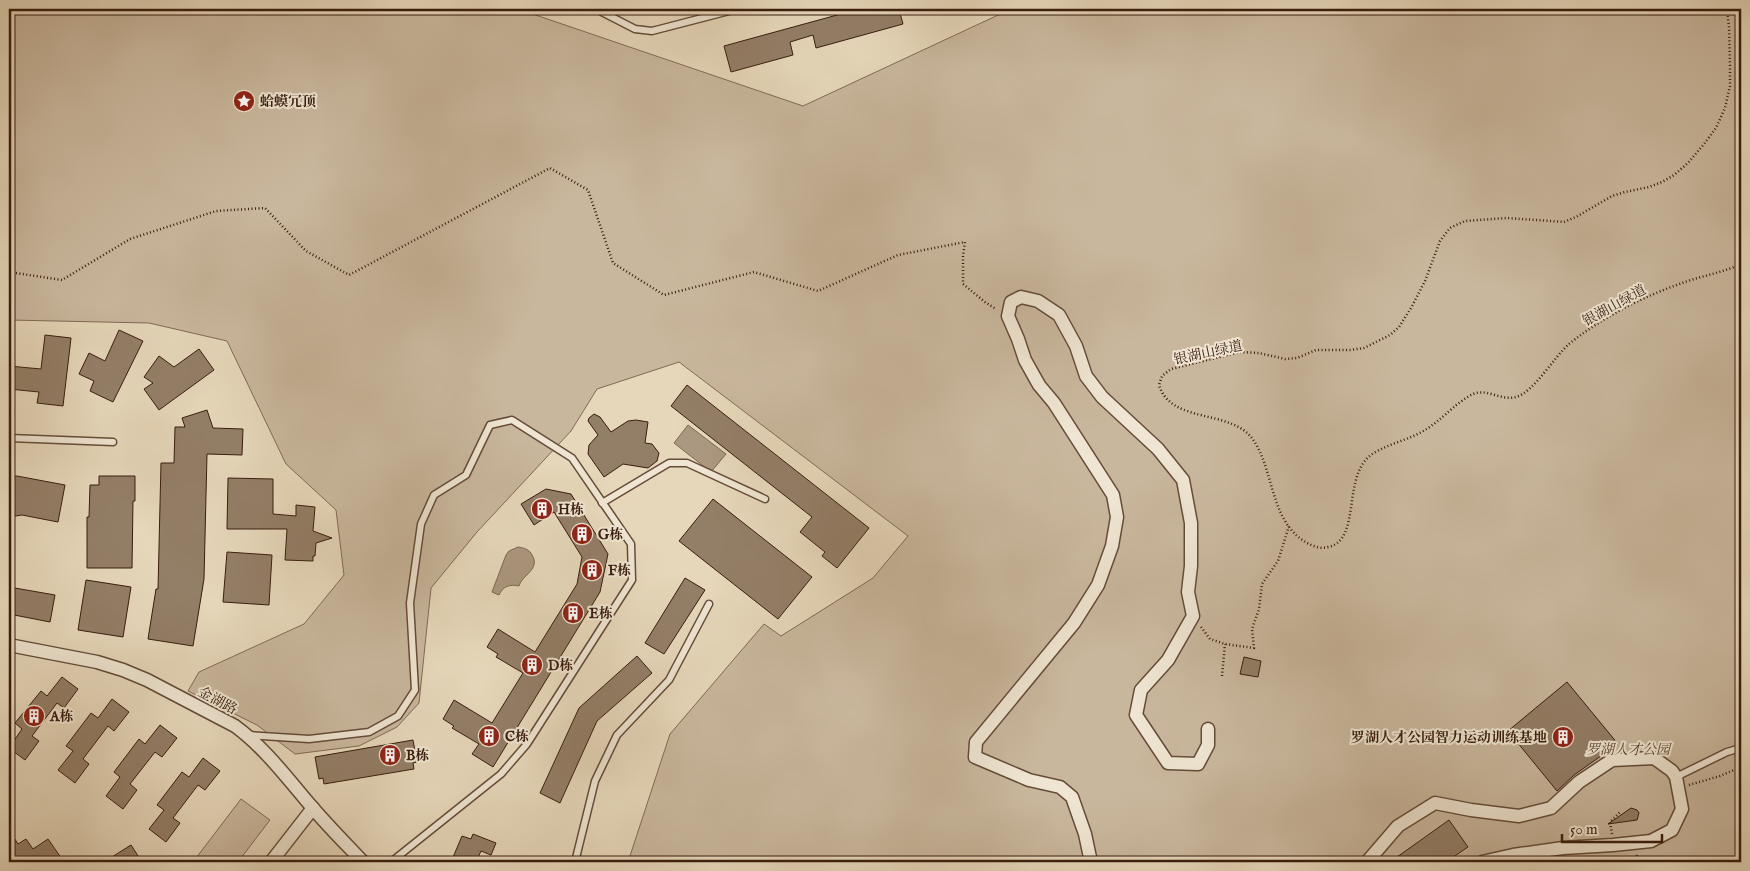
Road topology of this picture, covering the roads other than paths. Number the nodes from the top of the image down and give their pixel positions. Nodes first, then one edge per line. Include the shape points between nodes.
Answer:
1 (596, 9) edge
2 (737, 9) edge
3 (9, 438) edge
4 (113, 442) dead end
5 (765, 499) dead end
6 (602, 503) junction
7 (709, 604) dead end
8 (9, 645) edge
9 (1208, 729) dead end
10 (247, 735) junction
11 (1741, 748) edge
12 (1677, 782) junction
13 (313, 808) junction
14 (271, 862) edge
15 (363, 862) edge
16 (391, 862) edge
17 (575, 862) edge
18 (1091, 862) edge
19 (1368, 862) edge
20 (1482, 862) edge

1 - 2 lane via 635,29 652,31
3 - 4 lane
5 - 6 lane via 687,462 669,463
6 - 10 lane via 572,458 512,420 490,425 466,475 434,495 421,524 410,603 415,690 398,716 369,732 309,739
6 - 16 lane via 631,544 632,580 527,744 501,774
7 - 17 lane via 670,680 617,735 595,781
8 - 10 street, 金湖路 via 123,670 221,718
9 - 18 street via 1208,746 1198,764 1168,763 1136,715 1141,690 1168,660 1193,616 1188,592 1191,523 1183,480 1158,449 1102,397 1086,376 1076,346 1059,315 1038,301 1021,297 1011,302 1008,316 1025,360 1114,495 1117,517 1112,546 1098,585 1074,623 976,742 975,757 1029,780 1060,787 1072,797
10 - 13 street, 金湖路 via 269,755
11 - 12 lane via 1727,752
12 - 19 street via 1672,771 1654,758 1612,760 1579,782 1551,808 1519,816 1436,803 1398,826
12 - 20 street via 1682,810 1672,830 1651,841 1563,848
13 - 14 street
13 - 15 street, 金湖路

